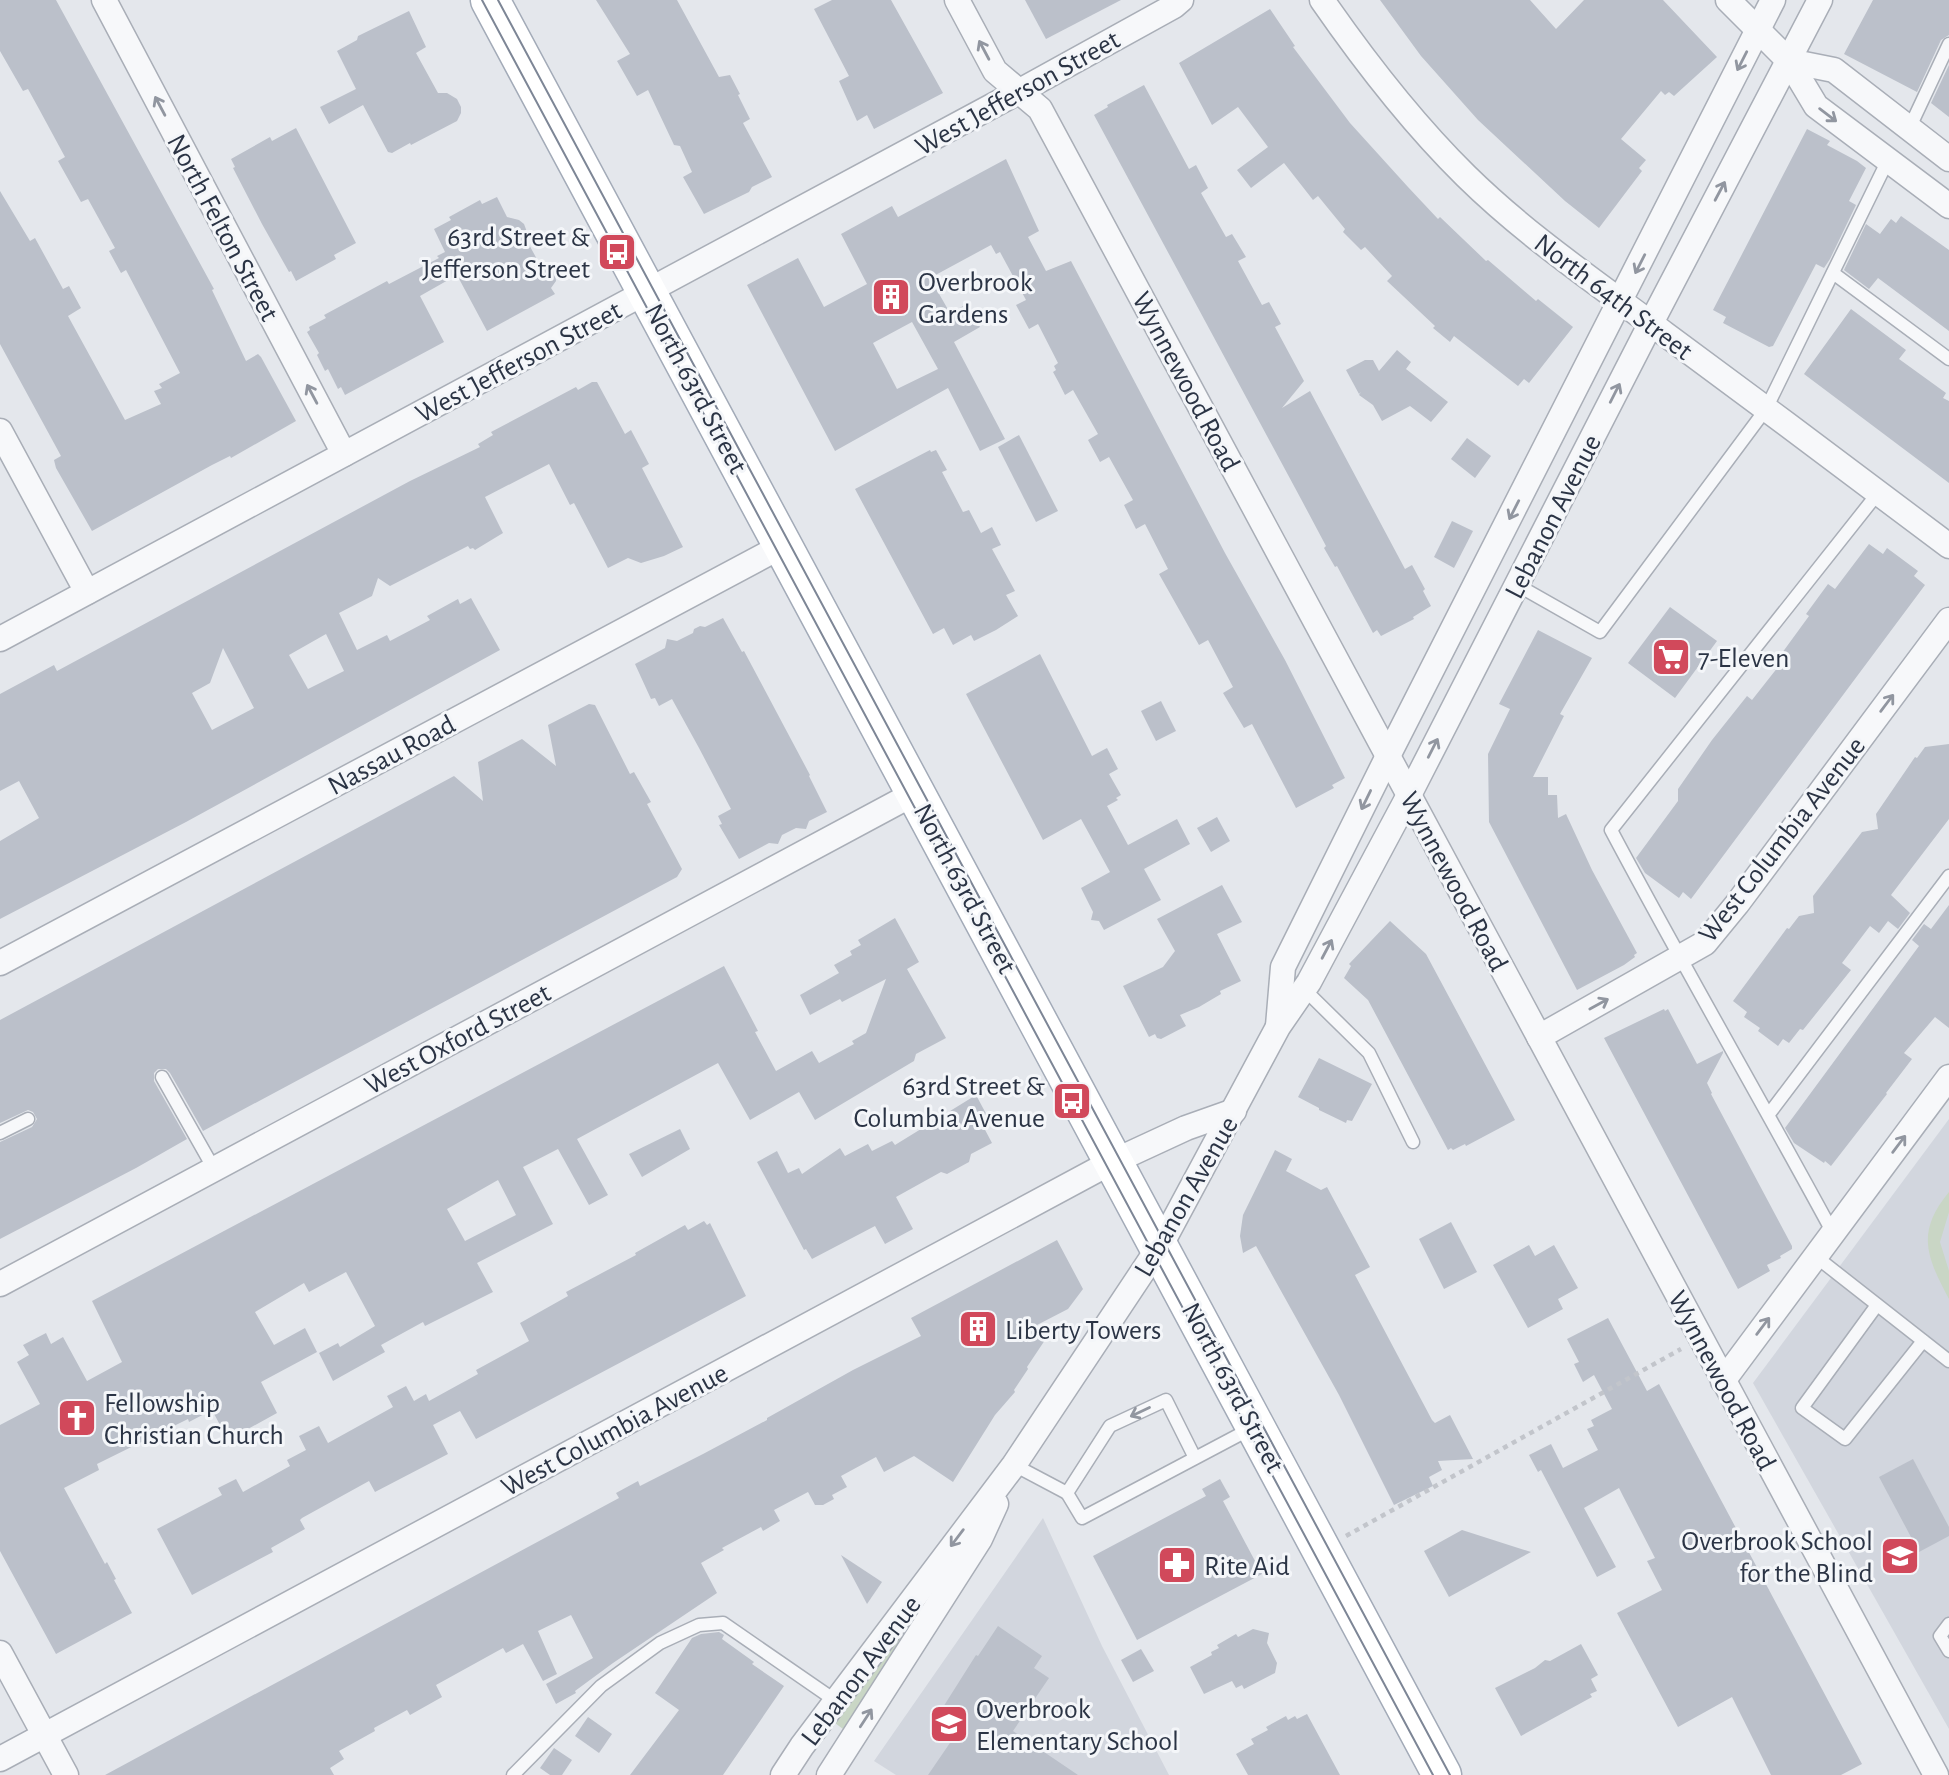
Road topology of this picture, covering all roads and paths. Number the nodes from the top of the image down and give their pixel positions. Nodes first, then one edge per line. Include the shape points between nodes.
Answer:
1 (104, 0) edge
2 (489, 0) edge
3 (957, 0) edge
4 (1181, 0) edge
5 (1322, 0) edge
6 (1728, 0) edge
7 (1773, 0) edge
8 (1821, 0) edge
9 (1758, 29) junction
10 (1949, 44) edge
11 (1788, 61) junction
12 (1020, 91) junction
13 (1909, 129) junction
14 (1949, 159) edge
15 (1888, 160) junction
16 (1949, 206) edge
17 (1833, 273) junction
18 (646, 292) junction
19 (1621, 303) junction
20 (1651, 323) junction
21 (1949, 359) edge
22 (1766, 409) junction
23 (0, 431) edge
24 (344, 454) junction
25 (1530, 480) junction
26 (1878, 493) junction
27 (1562, 496) junction
28 (782, 545) junction
29 (1949, 546) edge
30 (1517, 585) junction
31 (87, 592) junction
32 (1949, 620) edge
33 (0, 639) edge
34 (1389, 754) junction
35 (915, 793) junction
36 (1409, 795) junction
37 (1949, 876) edge
38 (1680, 959) junction
39 (0, 963) edge
40 (1304, 989) junction
41 (1278, 1027) junction
42 (1539, 1037) junction
43 (162, 1077) dead end
44 (1949, 1077) edge
45 (1234, 1111) junction
46 (1769, 1114) junction
47 (28, 1119) dead end
48 (0, 1133) edge
49 (1413, 1142) dead end
50 (1113, 1162) junction
51 (214, 1169) junction
52 (1833, 1233) junction
53 (1158, 1248) junction
54 (1815, 1256) junction
55 (0, 1284) edge
56 (1877, 1305) junction
57 (1700, 1338) junction
58 (1923, 1341) junction
59 (1949, 1361) edge
60 (1723, 1381) junction
61 (1255, 1426) junction
62 (1195, 1458) junction
63 (1014, 1465) junction
64 (1067, 1493) junction
65 (1321, 1550) junction
66 (1949, 1624) edge
67 (1949, 1651) edge
68 (0, 1653) edge
69 (836, 1701) junction
70 (44, 1735) junction
71 (802, 1746) junction
72 (0, 1759) edge
73 (836, 1772) edge
74 (66, 1775) edge
75 (513, 1775) edge
76 (783, 1775) edge
77 (1442, 1775) edge
78 (1936, 1775) edge

24 -> 1 street, North Felton Street
2 - 18 main road, North 63rd Street
12 -> 3 street, Wynnewood Road via 995,71
4 - 12 street, West Jefferson Street
5 - 19 street, North 64th Street via 1413,119 1465,175 1540,242
6 - 9 street
7 - 9 street, Lebanon Avenue
8 - 11 street, Lebanon Avenue
9 - 11 street
9 -> 19 street, Lebanon Avenue
10 - 13 lane
11 - 13 street via 1834,70
11 -> 15 street via 1816,106
20 -> 11 street, Lebanon Avenue
12 - 18 street, West Jefferson Street
12 - 34 street, Wynnewood Road via 1040,109
13 - 14 street
15 - 16 street
15 - 17 lane
17 - 21 lane
17 - 22 lane
18 - 24 street, West Jefferson Street
18 - 28 main road, North 63rd Street
19 - 20 street, North 64th Street
19 - 25 street, Lebanon Avenue
20 - 22 street, North 64th Street
27 -> 20 street, Lebanon Avenue
22 - 26 street, North 64th Street
22 - 30 lane via 1600,632
23 - 31 street
24 - 31 street, West Jefferson Street
25 - 27 street
25 -> 34 street, Lebanon Avenue
26 - 29 street, North 64th Street
26 - 38 lane via 1612,830
27 - 30 street, Lebanon Avenue
28 - 35 main road, North 63rd Street
28 - 39 street, Nassau Road
36 -> 30 street, Lebanon Avenue
31 - 33 street, West Jefferson Street
38 -> 32 street, West Columbia Avenue via 1705,943 1737,904
34 - 36 street, Wynnewood Road
34 -> 41 street, Lebanon Avenue via 1283,967
35 - 50 main road, North 63rd Street
35 - 51 street, West Oxford Street
40 -> 36 street, Lebanon Avenue
36 - 42 street, Wynnewood Road
37 - 46 lane
42 -> 38 street, West Columbia Avenue
38 - 46 lane
40 - 41 street, Lebanon Avenue
40 - 49 lane via 1369,1054
41 - 45 street, Lebanon Avenue
42 - 57 street, Wynnewood Road
43 - 51 lane
52 -> 44 street
45 - 50 street, West Columbia Avenue
45 - 53 street, Lebanon Avenue
46 - 52 lane
47 - 48 lane
50 - 53 main road, North 63rd Street
50 - 70 street, West Columbia Avenue
51 - 55 street, West Oxford Street
52 - 54 street
53 - 61 main road, North 63rd Street
53 - 63 street, Lebanon Avenue
54 - 56 lane
60 -> 54 street
56 - 58 lane
56 - 58 lane via 1802,1408 1845,1439
57 - 60 street, Wynnewood Road
57 - 65 path
58 - 59 lane
60 - 78 street, Wynnewood Road
61 - 62 lane
61 - 65 main road, North 63rd Street
62 - 64 lane via 1082,1518
62 -> 64 lane via 1166,1400 1110,1426
63 - 64 lane
63 -> 69 street, Lebanon Avenue
73 -> 63 street, Lebanon Avenue via 980,1539
65 - 77 main road, North 63rd Street
66 - 67 lane via 1940,1636
68 - 70 street
69 - 71 street, Lebanon Avenue
69 - 75 lane via 723,1623 699,1625 660,1643 601,1686
70 - 72 street, West Columbia Avenue
70 - 74 street
71 - 73 street
71 - 76 street, Lebanon Avenue

